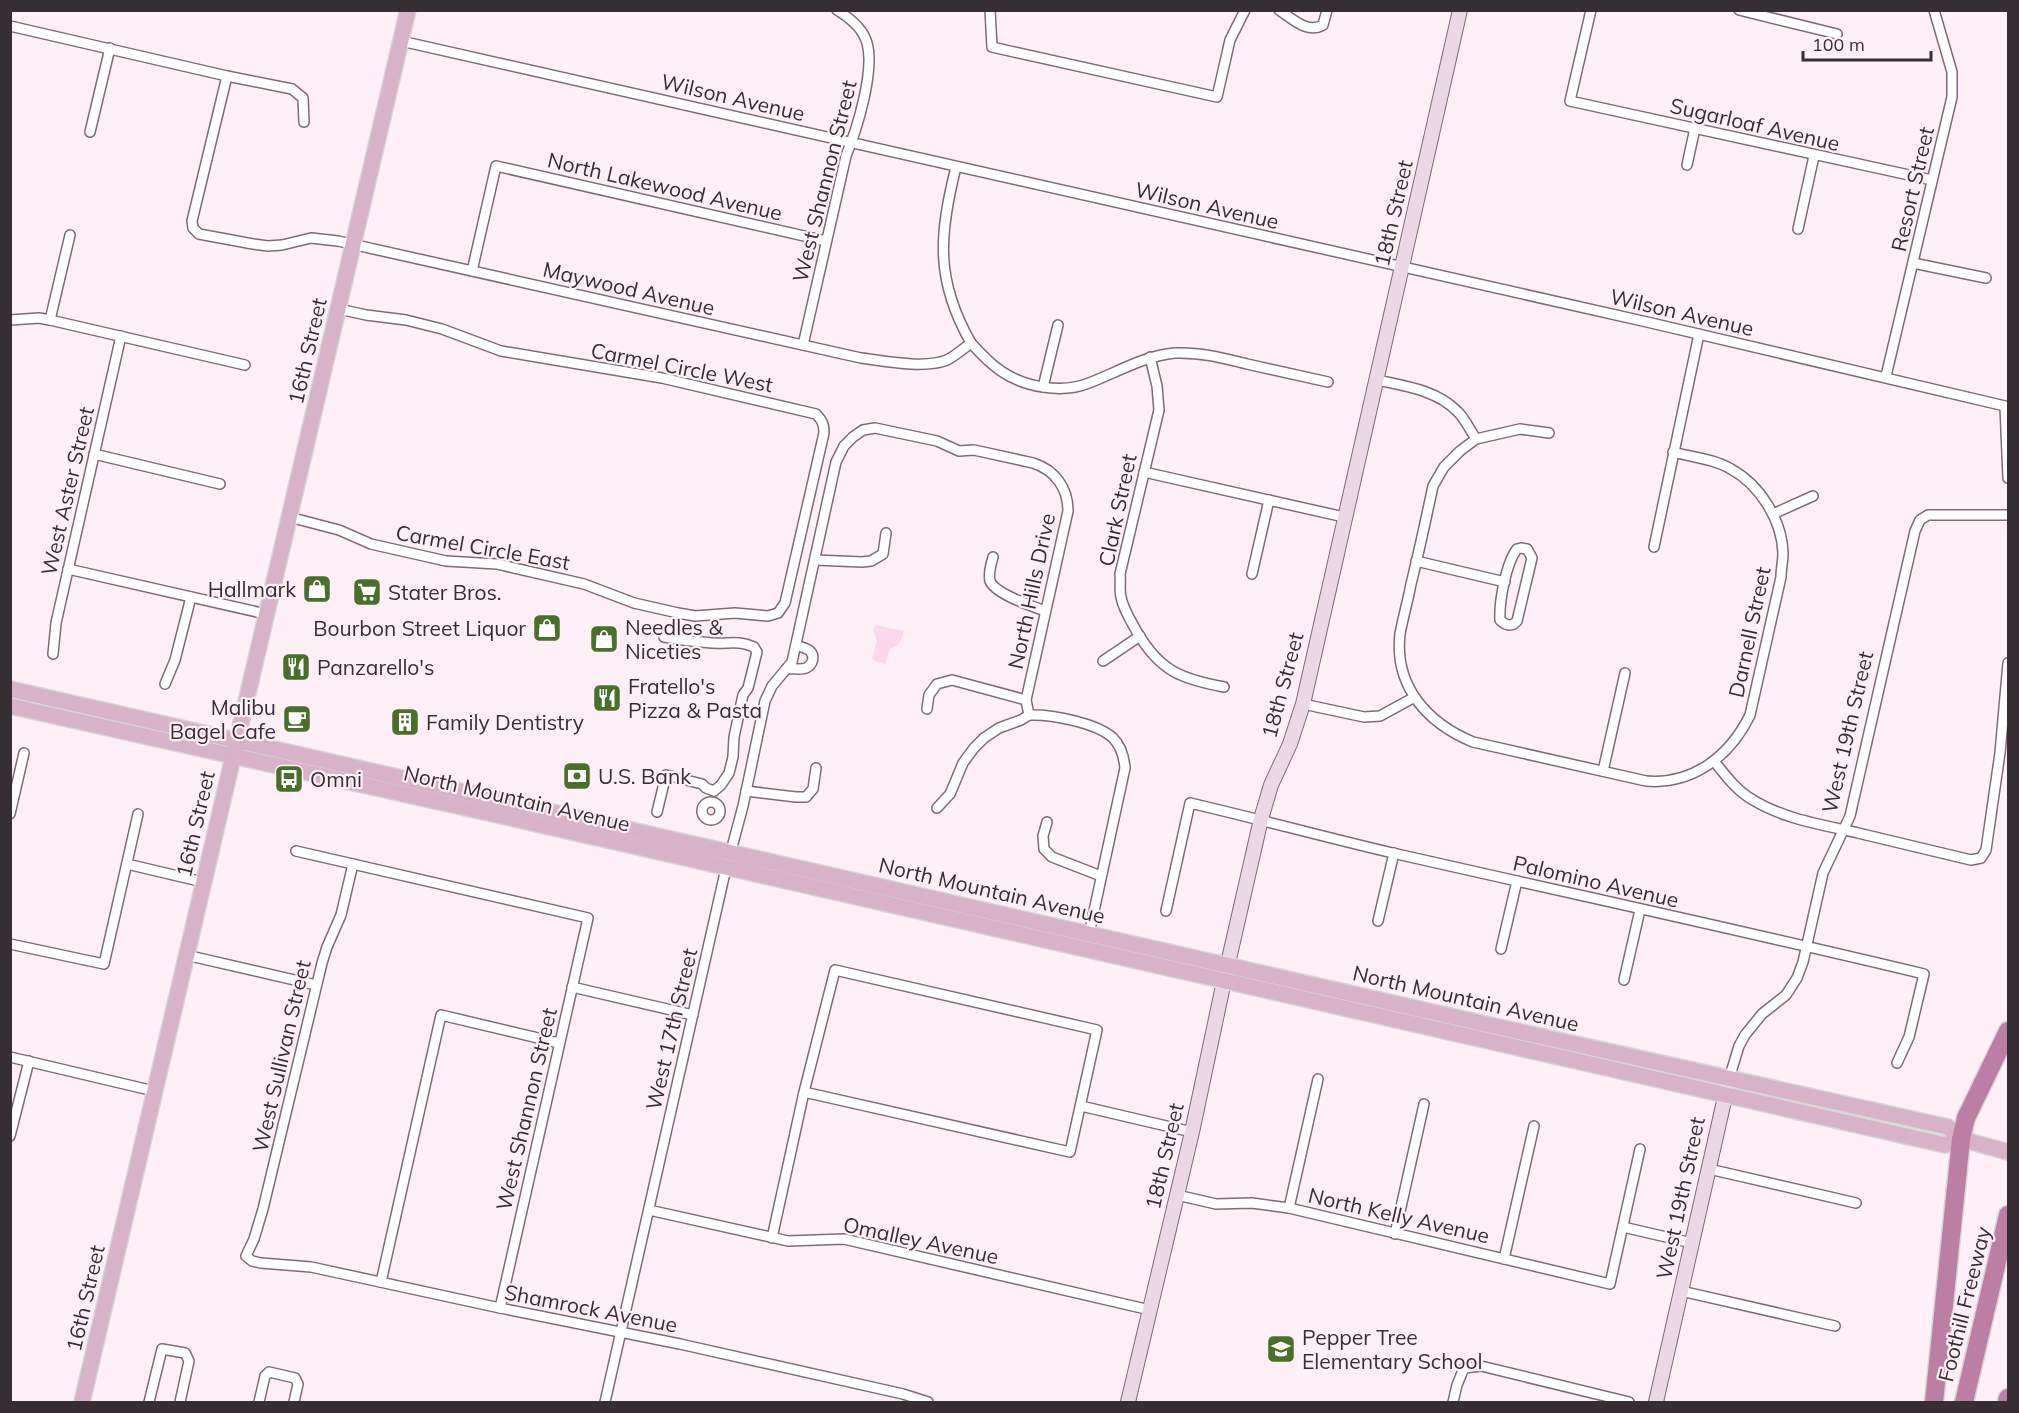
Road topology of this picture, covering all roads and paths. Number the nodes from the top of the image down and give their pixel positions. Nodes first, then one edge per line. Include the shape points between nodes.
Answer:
1 (408, 10) edge
2 (837, 10) edge
3 (990, 10) edge
4 (1245, 10) edge
5 (1280, 10) edge
6 (1328, 10) edge
7 (1460, 10) edge
8 (1591, 10) edge
9 (1739, 10) edge
10 (1934, 10) edge
11 (1780, 15) edge
12 (10, 26) edge
13 (1837, 34) dead end
14 (401, 41) junction
15 (110, 48) junction
16 (227, 76) junction
17 (304, 122) dead end
18 (1695, 128) junction
19 (90, 132) dead end
20 (851, 142) junction
21 (1814, 156) junction
22 (1687, 165) dead end
23 (956, 167) junction
24 (1932, 180) junction
25 (1798, 229) dead end
26 (70, 236) dead end
27 (826, 242) junction
28 (353, 244) junction
29 (1913, 263) junction
30 (1402, 266) junction
31 (472, 271) junction
32 (1986, 278) dead end
33 (339, 309) junction
34 (50, 320) junction
35 (11, 321) edge
36 (1058, 325) dead end
37 (1699, 334) junction
38 (121, 336) junction
39 (970, 343) junction
40 (802, 345) junction
41 (1150, 357) junction
42 (245, 364) dead end
43 (1886, 376) junction
44 (1377, 380) junction
45 (1328, 382) dead end
46 (1043, 387) junction
47 (1549, 433) dead end
48 (1476, 439) junction
49 (1673, 452) junction
50 (93, 454) junction
51 (1144, 472) junction
52 (2008, 478) edge
53 (220, 484) dead end
54 (1813, 496) dead end
55 (1269, 500) junction
56 (1773, 514) junction
57 (2008, 515) edge
58 (1344, 517) junction
59 (290, 518) junction
60 (886, 533) dead end
61 (1654, 547) dead end
62 (993, 557) dead end
63 (815, 560) junction
64 (1416, 561) junction
65 (68, 568) junction
66 (1252, 574) dead end
67 (1505, 582) junction
68 (191, 597) junction
69 (1046, 611) junction
70 (803, 612) joint
71 (778, 613) joint
72 (266, 614) junction
73 (1140, 636) junction
74 (664, 637) dead end
75 (796, 645) junction
76 (53, 654) dead end
77 (1103, 661) dead end
78 (2008, 663) edge
79 (786, 669) junction
80 (1625, 673) dead end
81 (165, 684) dead end
82 (1224, 687) dead end
83 (10, 689) edge
84 (1413, 698) junction
85 (1026, 700) junction
86 (1303, 704) junction
87 (10, 706) edge
88 (927, 709) dead end
89 (1029, 715) junction
90 (235, 749) junction
91 (24, 753) dead end
92 (1714, 761) junction
93 (816, 768) dead end
94 (1603, 771) junction
95 (714, 791) junction
96 (746, 791) junction
97 (713, 802) junction
98 (937, 808) dead end
99 (657, 812) dead end
100 (10, 814) edge
101 (138, 814) dead end
102 (720, 816) junction
103 (1261, 819) junction
104 (739, 822) junction
105 (1047, 822) dead end
106 (1845, 830) junction
107 (296, 851) dead end
108 (1394, 853) junction
109 (729, 861) junction
110 (127, 864) junction
111 (352, 864) junction
112 (1101, 876) junction
113 (1517, 881) junction
114 (203, 882) junction
115 (1640, 910) junction
116 (1166, 911) dead end
117 (1378, 921) dead end
118 (1089, 933) junction
119 (10, 944) edge
120 (1807, 946) junction
121 (1502, 950) dead end
122 (186, 954) junction
123 (1225, 973) junction
124 (1624, 980) dead end
125 (316, 985) junction
126 (572, 987) junction
127 (693, 1015) junction
128 (2008, 1031) edge
129 (559, 1043) junction
130 (10, 1057) edge
131 (29, 1061) junction
132 (1897, 1063) dead end
133 (1318, 1079) dead end
134 (1727, 1087) junction
135 (154, 1091) junction
136 (804, 1092) junction
137 (1425, 1104) dead end
138 (1081, 1106) junction
139 (1534, 1126) dead end
140 (1192, 1132) junction
141 (10, 1136) edge
142 (1961, 1139) junction
143 (1640, 1149) dead end
144 (2003, 1151) edge
145 (1709, 1168) junction
146 (1178, 1195) junction
147 (1856, 1203) dead end
148 (1289, 1208) junction
149 (649, 1210) junction
150 (2008, 1215) edge
151 (1623, 1227) junction
152 (1395, 1234) junction
153 (772, 1238) junction
154 (1692, 1242) junction
155 (246, 1256) joint
156 (1504, 1258) junction
157 (381, 1282) junction
158 (1681, 1291) junction
159 (500, 1308) junction
160 (1150, 1310) junction
161 (1835, 1326) dead end
162 (621, 1333) junction
163 (2008, 1398) edge
164 (82, 1402) edge
165 (149, 1402) edge
166 (180, 1402) edge
167 (259, 1402) edge
168 (294, 1402) edge
169 (605, 1402) edge
170 (928, 1402) edge
171 (1128, 1402) edge
172 (1453, 1402) edge
173 (1629, 1402) edge
174 (1656, 1402) edge
175 (1934, 1402) edge
176 (1964, 1402) edge
177 (2007, 1402) edge

1 - 14 main road, 16th Street
2 - 20 street, West Shannon Street via 858,26 867,42 869,70
3 - 4 street via 992,46 1217,97 1230,40
5 - 6 street via 1316,29 1323,25
7 - 30 main road, 18th Street
8 - 18 street, Sugarloaf Avenue via 1570,101
9 - 11 street
10 - 24 street, Resort Street via 1952,72 1952,98
11 - 13 street
12 - 15 street
14 - 20 street, Wilson Avenue
14 - 28 main road, 16th Street
15 - 16 street
15 - 19 street
16 - 17 street via 292,89 303,98
16 - 28 street, Maywood Avenue via 193,228 210,237 268,246 311,238
18 - 21 street, Sugarloaf Avenue
18 - 22 street
20 - 23 street, Wilson Avenue
20 - 27 street, West Shannon Street
21 - 24 street, Sugarloaf Avenue
21 - 25 street
23 - 30 street, Wilson Avenue
23 - 39 street via 942,248 950,301
24 - 29 street, Resort Street
26 - 34 street
27 - 31 street, North Lakewood Avenue via 496,166
27 - 40 street, West Shannon Street
28 - 31 street, Maywood Avenue
28 - 33 main road, 16th Street
29 - 32 street
29 - 43 street, Resort Street
30 - 37 street, Wilson Avenue
30 - 44 main road, 18th Street
31 - 40 street, Maywood Avenue
33 - 59 main road, 16th Street
33 - 71 street, Carmel Circle West via 442,329 501,351 662,378 816,414 824,433 790,585
34 - 35 street
34 - 38 street
36 - 46 street
37 - 43 street, Wilson Avenue
37 - 49 street
38 - 42 street
38 - 50 street, West Aster Street
39 - 40 street, Maywood Avenue via 947,359 920,363 861,358
39 - 46 street via 1002,373
41 - 45 street via 1199,353
41 - 46 street via 1087,384
41 - 51 street, Clark Street via 1159,410
43 - 52 street, Wilson Avenue via 2006,406
44 - 48 street via 1424,391 1445,401 1459,413
44 - 58 main road, 18th Street
47 - 48 street via 1520,429
48 - 64 street via 1444,467 1434,486
49 - 56 street, Darnell Street via 1730,468 1758,492
49 - 61 street
50 - 53 street
50 - 65 street, West Aster Street
51 - 55 street
51 - 73 street, Clark Street via 1120,574 1121,598
54 - 56 street
55 - 58 street
55 - 66 street
56 - 92 street, Darnell Street via 1783,555 1781,577 1750,715 1729,749
57 - 106 street, West 19th Street via 1928,515 1920,520
58 - 86 main road, 18th Street
59 - 71 street, Carmel Circle East via 339,530 371,544 446,561 511,567 678,613
59 - 72 main road, 16th Street
60 - 63 street via 883,554 871,561
62 - 69 street via 990,582 997,590
63 - 69 street, North Hills Drive via 836,462 844,446 863,430 875,428 927,439 959,451 985,452 1033,463 1047,469 1064,489 1068,511
63 - 70 street, North Hills Drive
64 - 67 street
64 - 84 street via 1400,649 1401,666
65 - 68 street
65 - 76 street, West Aster Street
67 - 67 street via 1516,549 1527,549 1532,558 1517,621 1512,625 1500,620
68 - 72 street
68 - 81 street
69 - 85 street, North Hills Drive
70 - 75 street, West 17th Street
72 - 90 main road, 16th Street
73 - 77 street
73 - 82 street, Clark Street via 1152,656 1167,668 1198,682
74 - 95 street via 745,643 757,652 743,695 729,773
75 - 79 street, West 17th Street
75 - 79 street via 809,649 813,661 805,669
78 - 106 street via 2000,753 1986,850 1981,858 1971,860
79 - 96 street, West 17th Street via 765,701
80 - 94 street
83 - 90 main road, North Mountain Avenue
84 - 86 street via 1380,716 1350,715
84 - 94 street, Darnell Street via 1454,734 1473,742
85 - 88 street via 952,680 937,684 929,695
85 - 89 street, North Hills Drive
86 - 103 main road, 18th Street
87 - 90 main road, North Mountain Avenue
89 - 98 street via 999,728 974,748 950,794
89 - 112 street via 1093,726 1115,740 1121,752 1125,768
90 - 109 main road, North Mountain Avenue
90 - 114 main road, 16th Street
91 - 100 street
92 - 94 street, Darnell Street via 1671,781 1646,781
92 - 106 street via 1750,799 1767,808
93 - 96 street via 813,789 806,797
95 - 97 street
95 - 99 street via 666,775
96 - 104 street, West 17th Street
97 - 102 street via 720,809
97 - 102 street via 703,807 702,814 710,821
101 - 110 street
102 - 104 street
103 - 108 street, Palomino Avenue
103 - 116 street, Palomino Avenue via 1190,803
103 - 123 main road, 18th Street
104 - 109 street, West 17th Street
105 - 112 street via 1044,849
106 - 120 street, West 19th Street via 1823,873
107 - 111 street
108 - 113 street, Palomino Avenue
108 - 117 street
109 - 118 main road, North Mountain Avenue
109 - 123 main road, North Mountain Avenue
109 - 127 street, West 17th Street
110 - 114 street
110 - 119 street via 104,964
111 - 125 street, West Sullivan Street via 341,915
111 - 126 street, West Shannon Street via 588,918
112 - 118 street
113 - 115 street, Palomino Avenue
113 - 121 street
114 - 122 main road, 16th Street
115 - 120 street, Palomino Avenue
115 - 124 street
118 - 123 main road, North Mountain Avenue
120 - 132 street, Palomino Avenue via 1924,974 1909,1037
120 - 134 street, West 19th Street via 1797,978 1786,995 1762,1014 1742,1041
122 - 125 street
122 - 135 main road, 16th Street
123 - 134 main road, North Mountain Avenue
123 - 140 main road, 18th Street
125 - 155 street, West Sullivan Street via 263,1209
126 - 127 street
126 - 129 street, West Shannon Street
127 - 149 street, West 17th Street
128 - 142 highway via 1966,1118
129 - 157 street via 441,1015
129 - 159 street, West Shannon Street
130 - 131 street
131 - 135 street
131 - 141 street
133 - 148 street
134 - 142 main road, North Mountain Avenue via 1945,1145
134 - 145 main road, West 19th Street
135 - 164 main road, 16th Street
136 - 138 street via 1070,1152
136 - 138 street via 835,970 1097,1030
136 - 153 street
137 - 152 street
138 - 140 street
139 - 156 street
140 - 146 main road, 18th Street
142 - 144 main road, North Mountain Avenue
142 - 175 highway
143 - 151 street
145 - 147 street
145 - 154 main road, West 19th Street
146 - 148 street, North Kelly Avenue via 1216,1204
146 - 160 main road, 18th Street
148 - 152 street, North Kelly Avenue
149 - 153 street, Omalley Avenue
149 - 162 street, West 17th Street
150 - 176 highway, Foothill Freeway
151 - 154 street
151 - 156 street, North Kelly Avenue via 1610,1284
152 - 156 street, North Kelly Avenue
153 - 160 street, Omalley Avenue via 844,1239
154 - 158 main road, West 19th Street
155 - 157 street, Shamrock Avenue via 261,1263 311,1267
157 - 159 street, Shamrock Avenue
158 - 161 street
158 - 174 main road, West 19th Street
159 - 162 street, Shamrock Avenue
160 - 171 main road, 18th Street
162 - 169 street, West 17th Street
162 - 170 street, Shamrock Avenue
163 - 177 highway
165 - 166 street via 162,1349 185,1353 189,1361
167 - 168 street via 269,1372 295,1378 298,1384
172 - 173 street via 1464,1368 1481,1366

